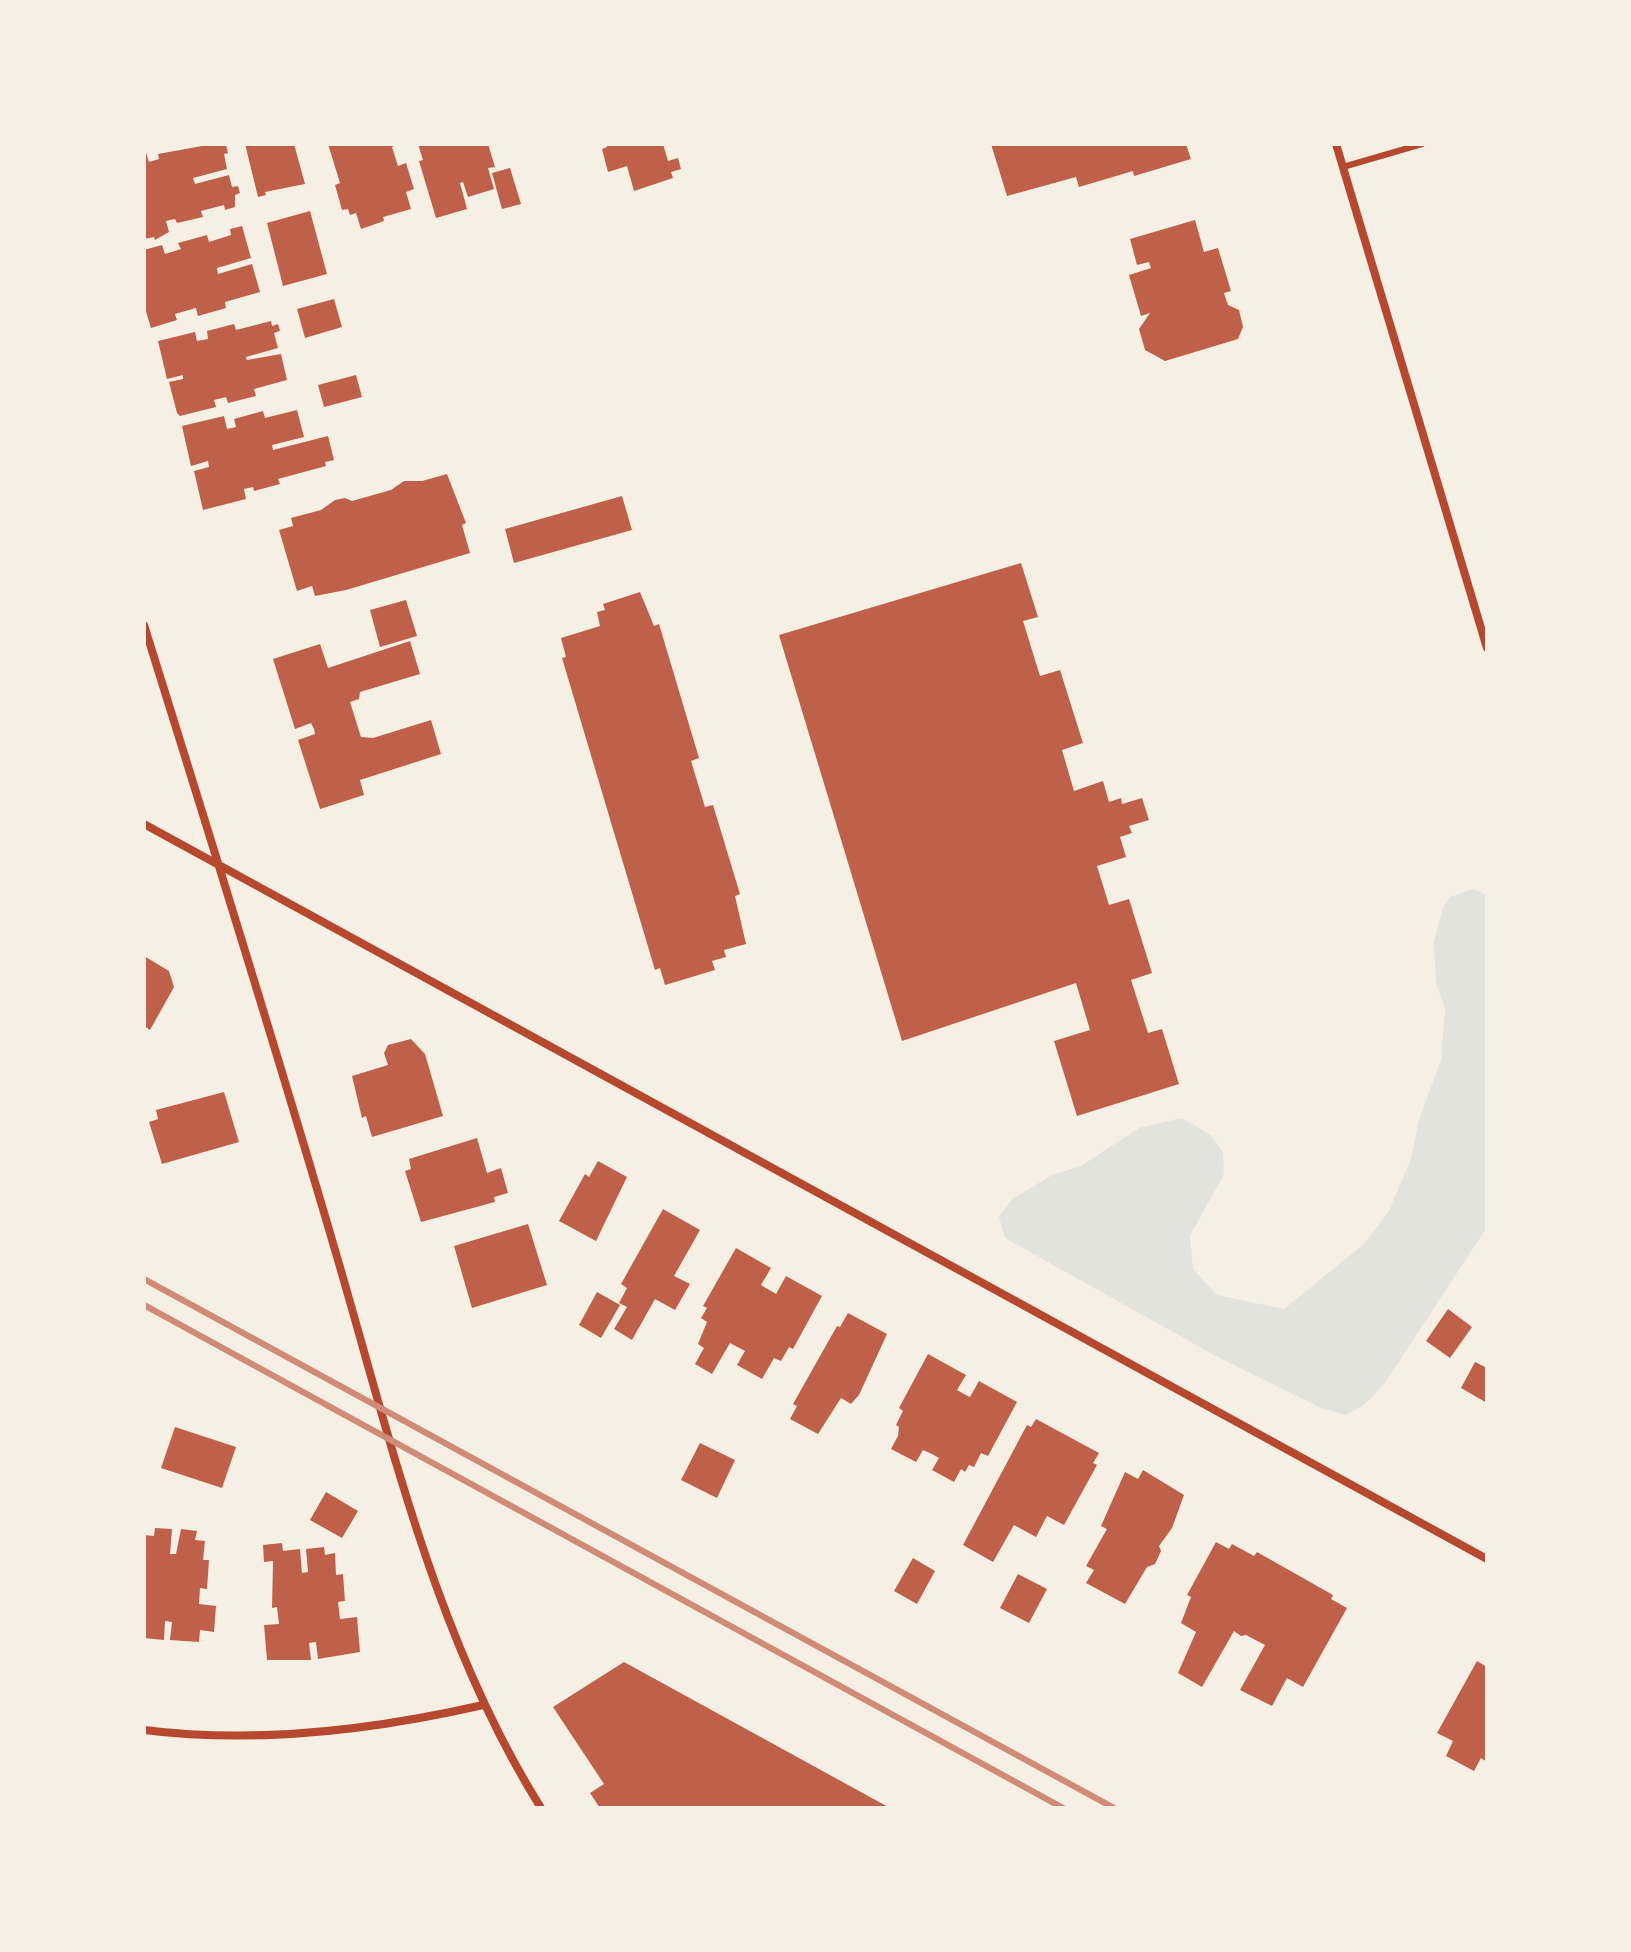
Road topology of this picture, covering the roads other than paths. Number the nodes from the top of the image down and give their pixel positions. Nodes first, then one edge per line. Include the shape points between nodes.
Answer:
1 (1336, 144) edge
2 (1422, 144) edge
3 (1343, 167) junction
4 (144, 625) edge
5 (1487, 648) edge
6 (144, 824) edge
7 (219, 865) junction
8 (1487, 1559) edge
9 (483, 1705) junction
10 (144, 1730) edge
11 (541, 1808) edge

1 - 3 street
2 - 3 lane
3 - 5 street
4 - 7 street
6 - 7 street
7 - 8 street
7 - 9 street via 414,1519
9 - 10 street via 344,1728 218,1734
9 - 11 street

